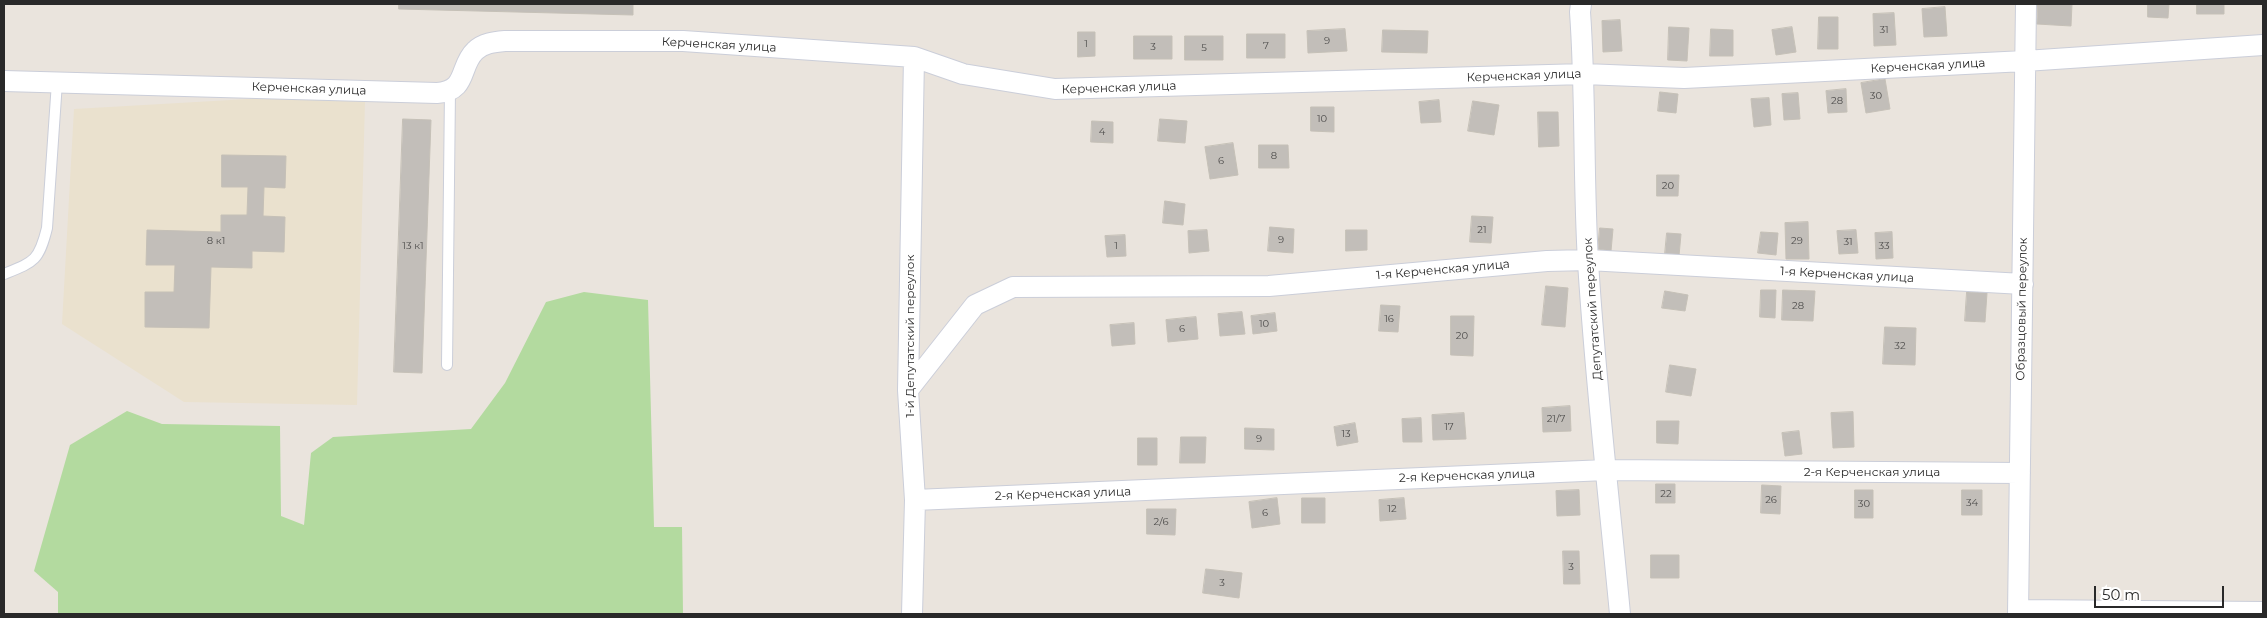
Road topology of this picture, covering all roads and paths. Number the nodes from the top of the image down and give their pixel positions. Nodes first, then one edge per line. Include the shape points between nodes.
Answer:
1 (1581, 4) edge
2 (2026, 4) edge
3 (2263, 45) edge
4 (914, 57) junction
5 (2025, 61) junction
6 (1584, 74) junction
7 (4, 81) edge
8 (57, 82) junction
9 (450, 90) junction
10 (1588, 260) junction
11 (4, 274) edge
12 (2023, 284) junction
13 (447, 366) dead end
14 (908, 390) junction
15 (1606, 470) junction
16 (2020, 473) junction
17 (915, 500) junction
18 (2018, 612) edge
19 (2263, 612) edge
20 (912, 614) edge
21 (1620, 614) edge

1 - 6 street, Депутатский переулок
2 - 5 street, Образцовый переулок
3 - 5 street, Керченская улица
4 - 6 street, Керченская улица via 962,74 1055,90
4 - 9 street, Керченская улица via 683,41 505,41 492,42 474,52 462,78
4 - 14 street, 1-й Депутатский переулок
5 - 6 street, Керченская улица via 1684,78
5 - 12 street, Образцовый переулок
6 - 10 street, Депутатский переулок
7 - 8 street, Керченская улица
8 - 9 street, Керченская улица via 437,93
8 - 11 lane via 47,228 42,248 31,263
9 - 13 lane
10 - 12 street, 1-я Керченская улица
10 - 14 street, 1-я Керченская улица via 1269,286 1013,287 976,305
10 - 15 street, Депутатский переулок
12 - 16 street, Образцовый переулок
14 - 17 street, 1-й Депутатский переулок
15 - 16 street, 2-я Керченская улица
15 - 17 street, 2-я Керченская улица
15 - 21 street, Депутатский переулок
16 - 18 street, Образцовый переулок
17 - 20 street, 1-й Депутатский переулок
18 - 19 street

